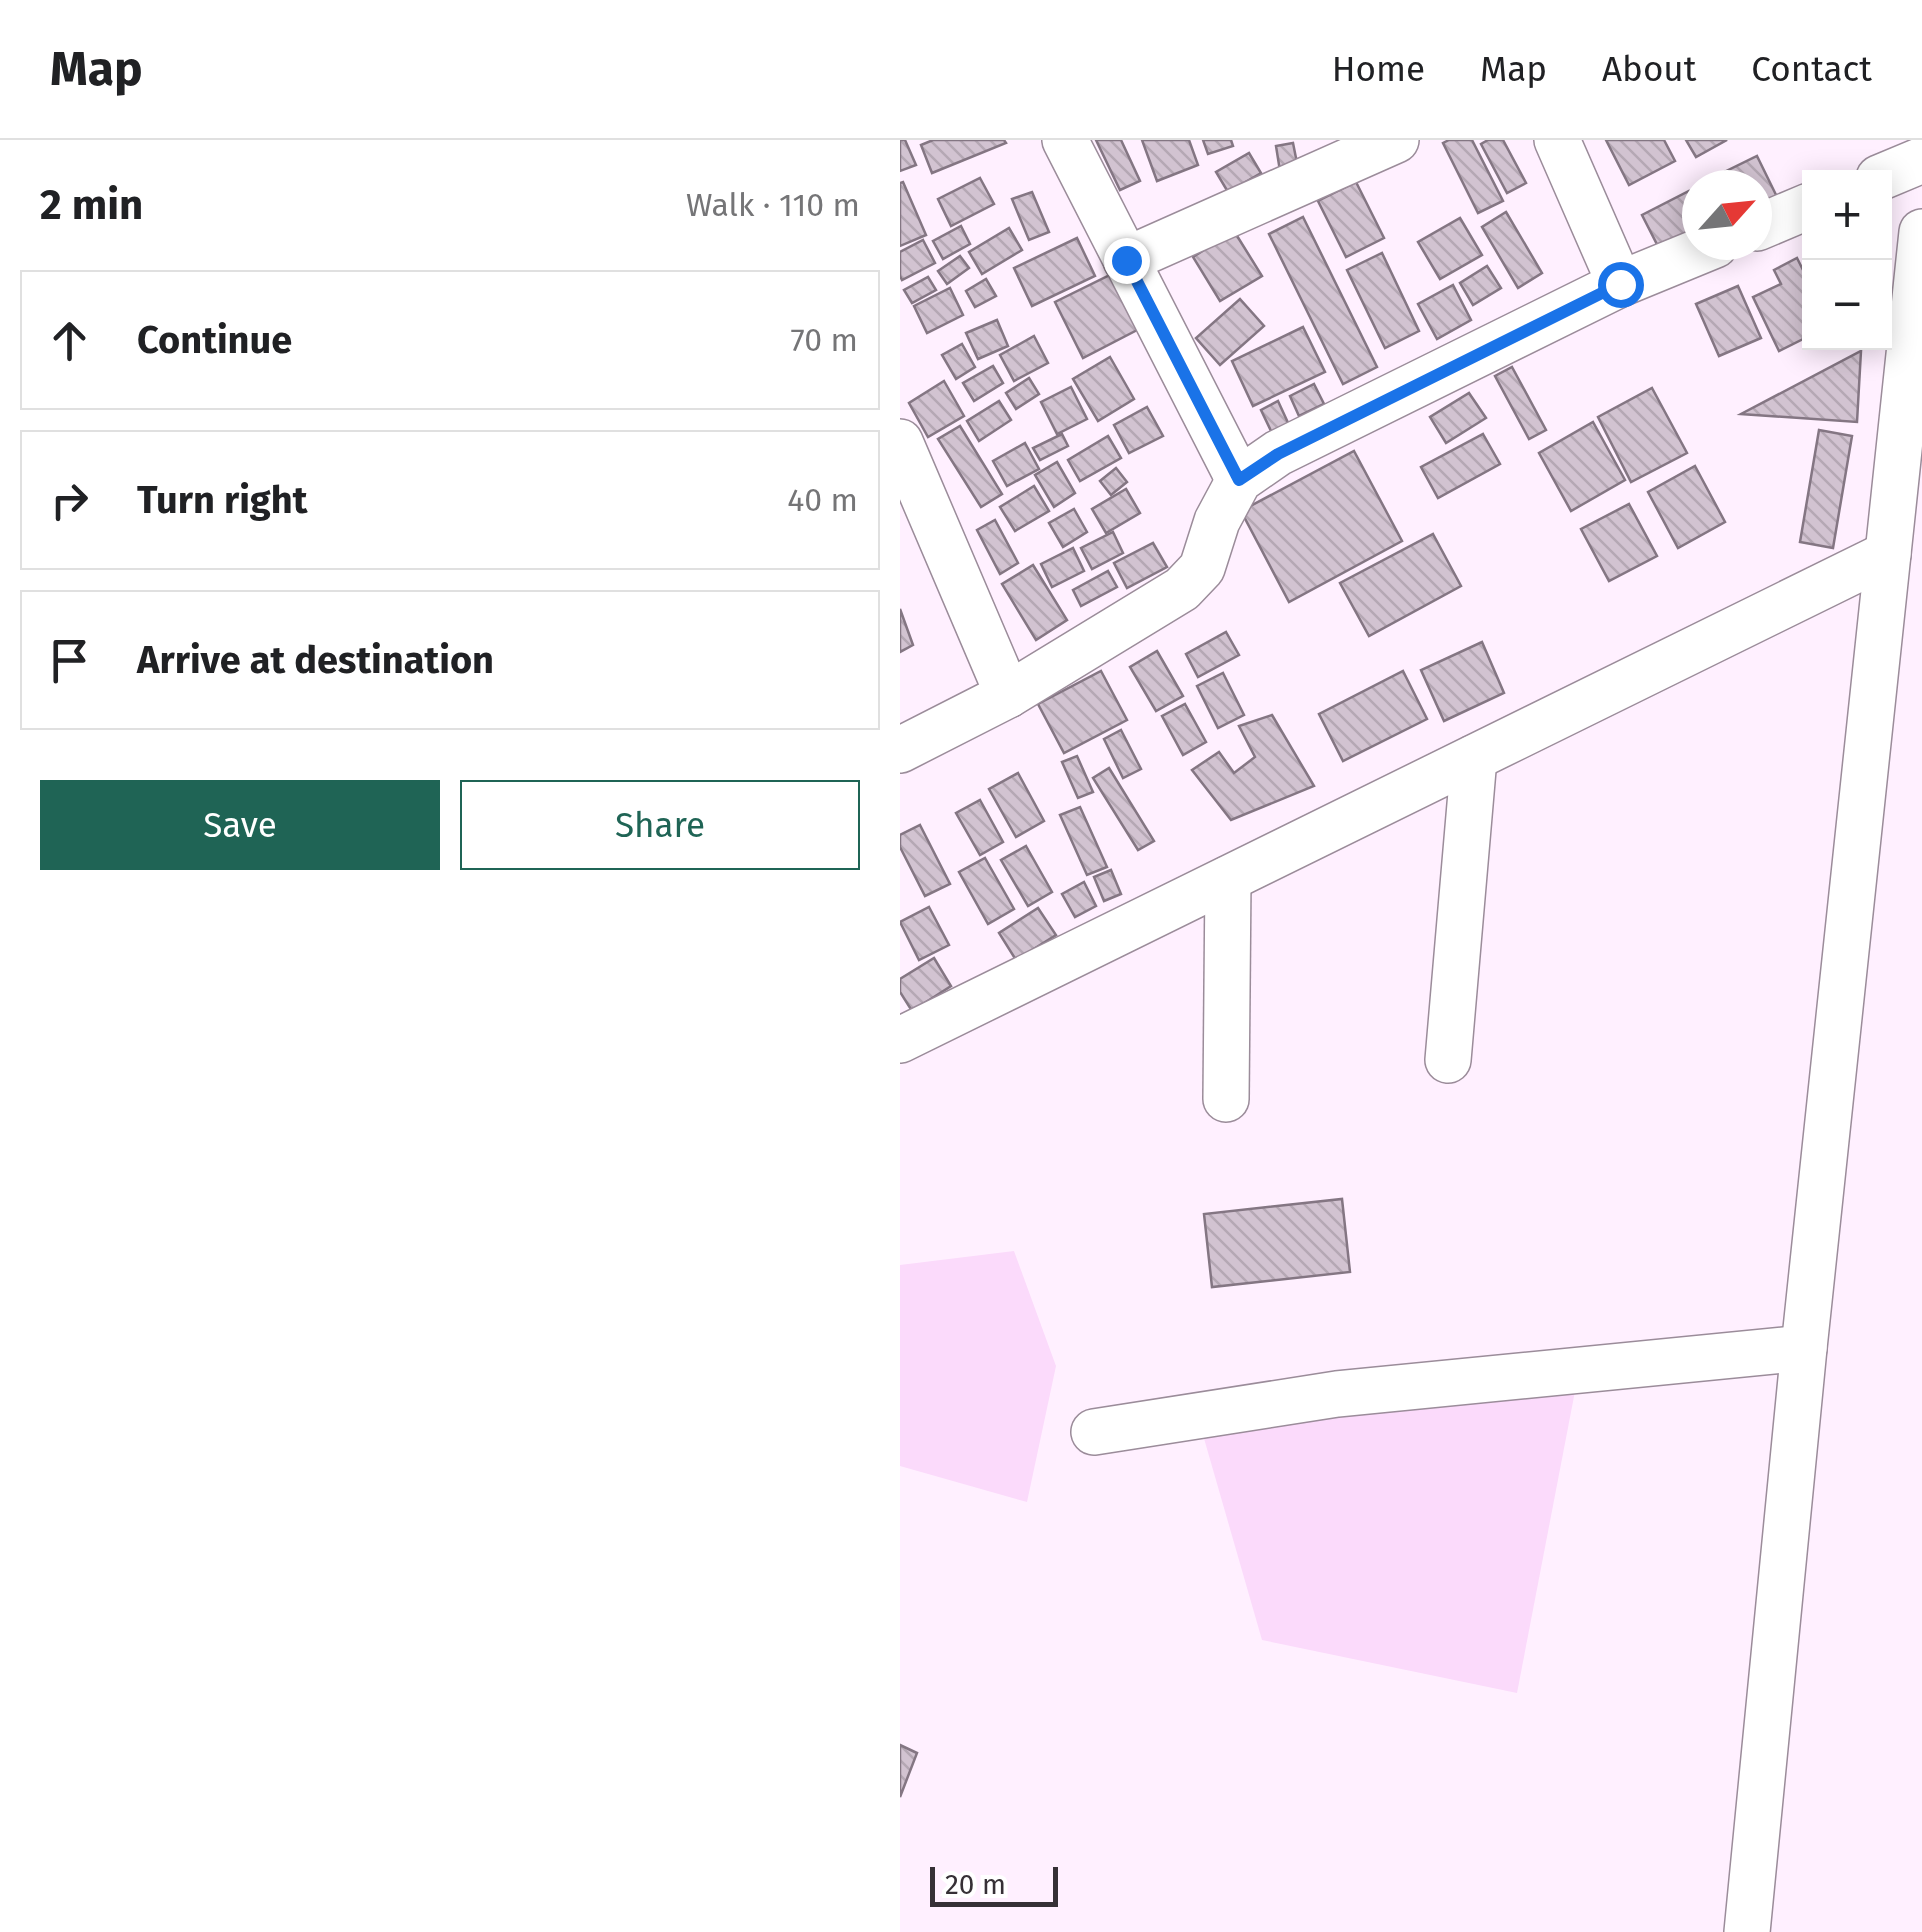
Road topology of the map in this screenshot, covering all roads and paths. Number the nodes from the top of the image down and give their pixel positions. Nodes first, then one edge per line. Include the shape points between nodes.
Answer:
1 (1065, 140) edge
2 (1396, 140) edge
3 (1557, 140) edge
4 (1922, 160) edge
5 (1892, 172) edge
6 (1802, 209) edge
7 (1772, 222) edge
8 (1922, 232) edge
9 (1682, 259) edge
10 (1126, 260) junction
11 (1620, 284) junction
12 (900, 442) edge
13 (1239, 480) junction
14 (1888, 554) junction
15 (1008, 695) junction
16 (900, 750) edge
17 (1474, 758) junction
18 (1228, 879) junction
19 (900, 1040) edge
20 (1448, 1060) dead end
21 (1226, 1099) dead end
22 (1804, 1348) junction
23 (1094, 1432) dead end
24 (1747, 1932) edge

1 - 10 street
2 - 10 street
3 - 11 street
4 - 5 street
6 - 7 street
8 - 14 street
9 - 11 street
10 - 13 street
11 - 13 street via 1278,454
12 - 15 street
13 - 15 street via 1202,568 1182,588
14 - 17 street
14 - 22 street
15 - 16 street
17 - 18 street
17 - 20 street
18 - 19 street
18 - 21 street
22 - 23 street via 1338,1394
22 - 24 street

